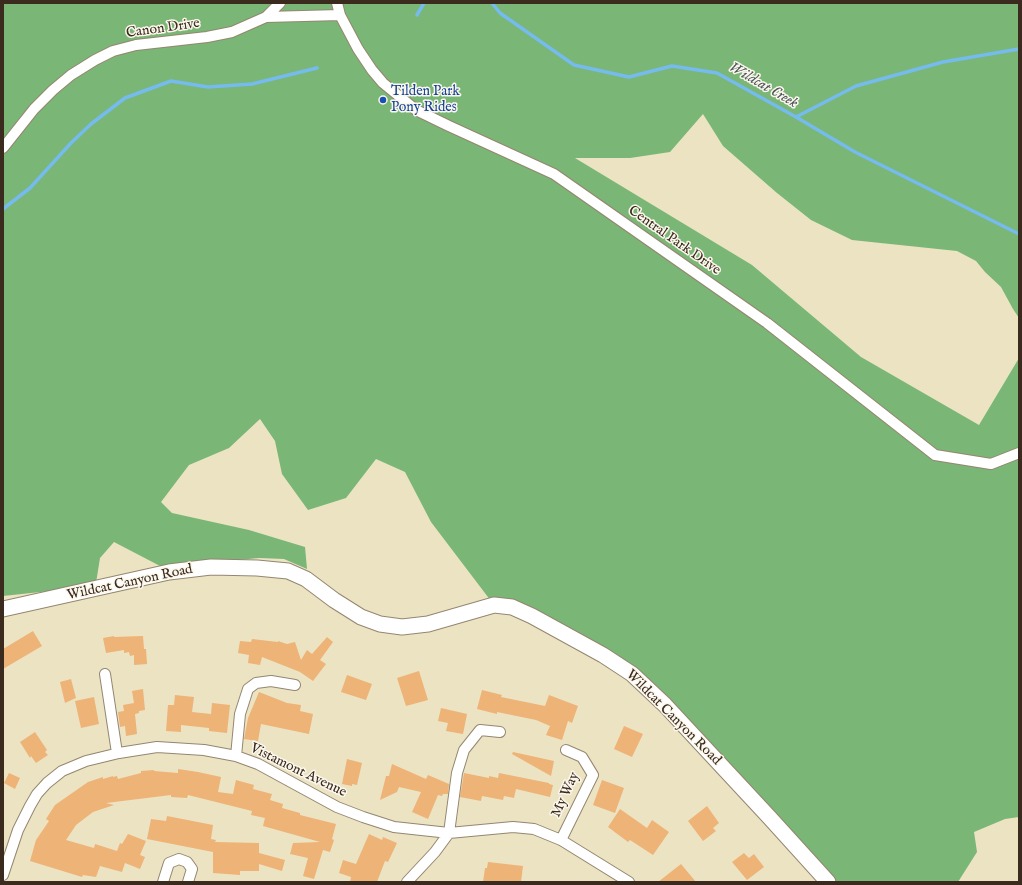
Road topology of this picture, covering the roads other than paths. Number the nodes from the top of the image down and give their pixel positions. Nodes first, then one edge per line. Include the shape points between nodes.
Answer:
1 (280, 3) edge
2 (337, 3) edge
3 (340, 15) junction
4 (266, 17) junction
5 (3, 148) edge
6 (1019, 452) edge
7 (3, 610) edge
8 (105, 674) dead end
9 (295, 685) dead end
10 (500, 732) dead end
11 (566, 750) dead end
12 (117, 753) junction
13 (236, 756) junction
14 (449, 833) junction
15 (561, 840) junction
16 (3, 875) edge
17 (163, 882) edge
18 (188, 882) edge
19 (407, 882) edge
20 (629, 882) edge
21 (828, 882) edge

1 - 4 street, Canon Drive
2 - 3 street, Central Park Drive
3 - 4 street, Canon Drive
3 - 6 street, Central Park Drive via 358,49 383,83 416,110 554,174 767,323 935,455 991,464
4 - 5 street, Canon Drive via 232,32 136,45 95,60 48,94
7 - 21 street, Wildcat Canyon Road via 169,572 211,567 288,571 306,579 361,617 380,624 402,627 428,624 494,605 512,607 632,674
8 - 12 street
9 - 13 street via 271,681 256,683 248,689 240,714
10 - 14 street via 480,730 464,750 456,773
11 - 15 street, My Way via 582,757 593,774
12 - 13 street, Vistamont Avenue via 157,747 204,750
12 - 16 street, Vistamont Avenue via 86,761 62,771 47,783 37,794 18,830
13 - 14 street, Vistamont Avenue via 258,764 337,807 363,817 394,827
14 - 15 street, Vistamont Avenue via 513,827 534,829
14 - 19 street
15 - 20 street, Vistamont Avenue
17 - 18 street via 169,863 178,859 187,862 192,869

